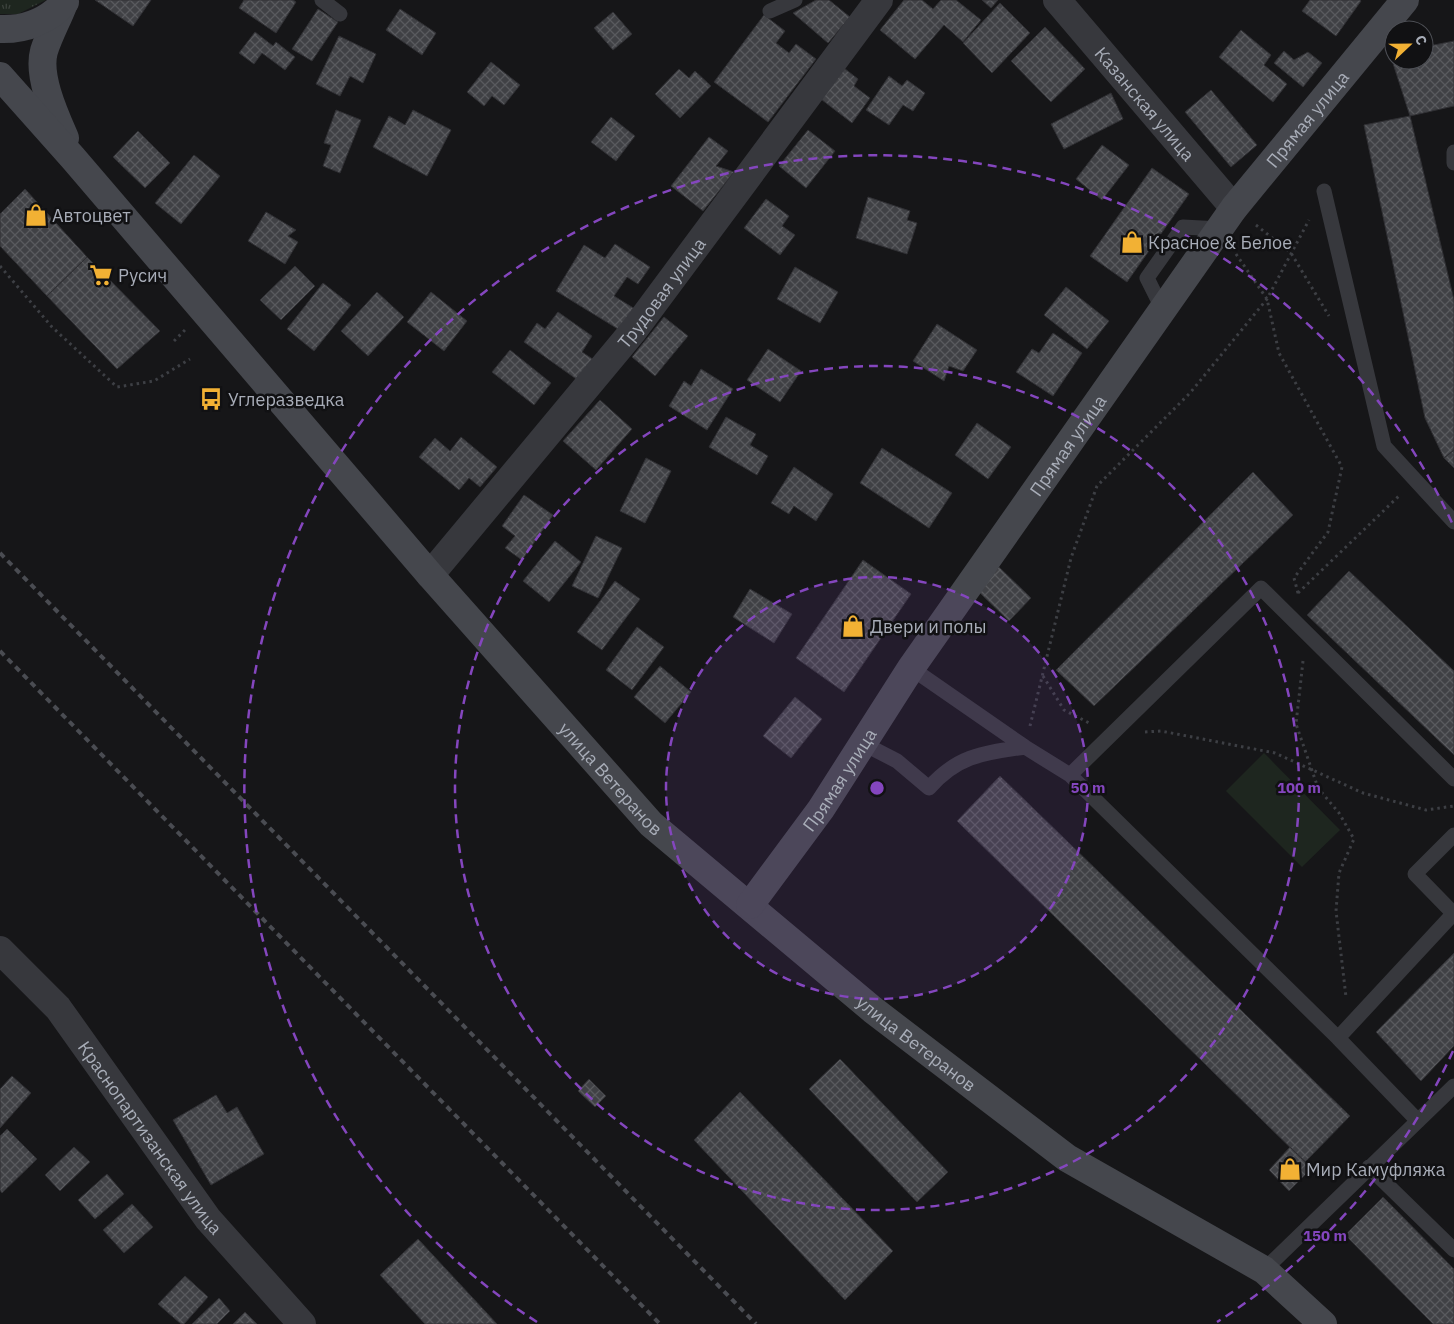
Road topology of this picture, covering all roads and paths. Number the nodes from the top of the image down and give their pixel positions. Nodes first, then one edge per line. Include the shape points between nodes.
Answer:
1 (322, 0) edge
2 (795, 0) edge
3 (1057, 0) edge
4 (1405, 0) edge
5 (65, 2) edge
6 (874, 2) edge
7 (770, 11) dead end
8 (340, 14) dead end
9 (0, 29) edge
10 (0, 76) edge
11 (1454, 152) edge
12 (73, 158) junction
13 (1454, 164) edge
14 (1324, 191) joint
15 (1227, 218) junction
16 (1291, 253) junction
17 (0, 266) edge
18 (1267, 299) junction
19 (1332, 321) dead end
20 (190, 358) dead end
21 (1415, 480) junction
22 (1454, 522) edge
23 (430, 575) junction
24 (1298, 593) junction
25 (1283, 608) junction
26 (1315, 640) junction
27 (911, 668) junction
28 (1042, 675) junction
29 (1112, 734) junction
30 (864, 744) junction
31 (1025, 747) junction
32 (1311, 770) junction
33 (1070, 774) junction
34 (1454, 779) edge
35 (1454, 806) edge
36 (1454, 835) edge
37 (750, 905) junction
38 (1454, 913) edge
39 (0, 950) edge
40 (1353, 1022) junction
41 (1338, 1038) junction
42 (1454, 1086) edge
43 (1418, 1121) junction
44 (1369, 1167) junction
45 (1454, 1250) edge
46 (1264, 1270) junction
47 (302, 1324) edge
48 (1324, 1324) edge

1 - 8 lane
2 - 7 lane
3 - 15 street, Казанская улица
4 - 15 main road, Прямая улица
5 - 9 main road via 32,26
5 - 12 main road via 44,53 44,80
6 - 23 street, Трудовая улица via 634,330
10 - 12 main road, улица Ветеранов
11 - 13 lane
12 - 23 main road, улица Ветеранов
14 - 16 path
14 - 21 lane via 1384,446
15 - 16 path
15 - 18 path
15 - 27 main road, Прямая улица
16 - 18 path
16 - 19 path
17 - 20 path via 52,326 117,388 154,381
18 - 24 path via 1279,353 1342,467 1328,532 1294,578
18 - 28 path via 1190,393 1097,486 1071,558
21 - 22 lane
21 - 24 path
23 - 37 main road, улица Ветеранов via 651,824
24 - 25 path
25 - 26 lane
25 - 29 lane via 1261,588
26 - 32 path via 1304,652 1296,724
26 - 34 lane
27 - 30 main road, Прямая улица
27 - 31 lane
28 - 29 path via 1064,710
28 - 31 path
29 - 32 path via 1161,731 1275,754
29 - 33 lane
30 - 31 lane via 897,761 929,788 944,771 978,754
30 - 37 main road, Прямая улица
31 - 33 lane
32 - 35 path via 1363,793 1426,810
32 - 40 path via 1318,788 1339,813 1354,839 1339,873 1336,911 1346,998
33 - 41 lane
36 - 38 lane via 1414,874
37 - 46 main road, улица Ветеранов via 873,1010 1067,1158
38 - 40 lane
39 - 47 street, Краснопартизанская улица via 58,1008 208,1219
40 - 41 lane
41 - 43 lane
42 - 43 lane
43 - 44 lane
44 - 45 lane
44 - 46 lane
46 - 48 main road, улица Ветеранов

